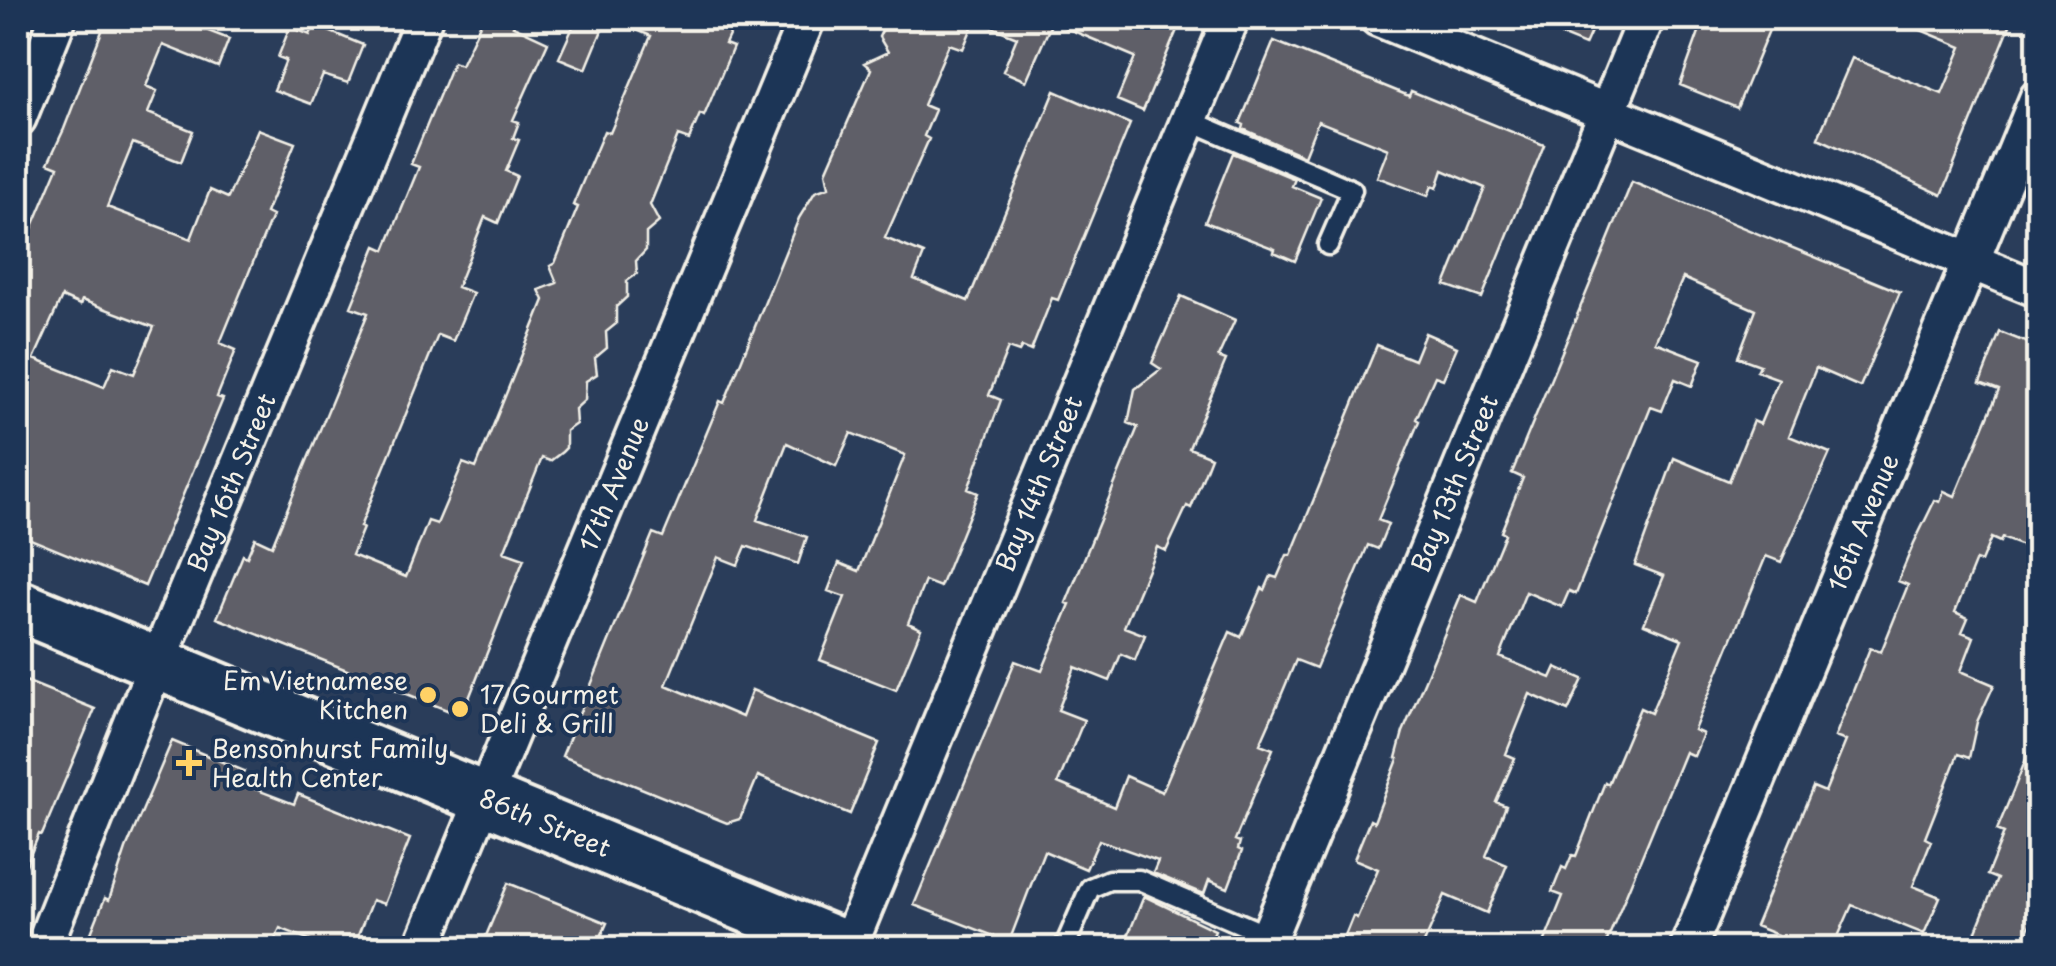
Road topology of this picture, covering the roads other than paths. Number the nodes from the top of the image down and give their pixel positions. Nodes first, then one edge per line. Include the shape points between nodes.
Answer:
1 (58, 18) edge
2 (424, 18) edge
3 (807, 18) edge
4 (1231, 18) edge
5 (1378, 18) edge
6 (1646, 18) edge
7 (2038, 98) edge
8 (1607, 112) junction
9 (18, 118) edge
10 (1190, 120) junction
11 (1328, 246) dead end
12 (1971, 262) junction
13 (2038, 289) edge
14 (18, 606) edge
15 (157, 664) junction
16 (484, 799) junction
17 (1267, 942) edge
18 (43, 948) edge
19 (422, 948) edge
20 (848, 948) edge
21 (1064, 948) edge
22 (1688, 948) edge

1 - 9 street
2 - 15 street, Bay 16th Street
3 - 16 street, 17th Avenue
4 - 10 street, Bay 14th Street
5 - 8 street
6 - 8 street, Bay 13th Street
7 - 12 street, 16th Avenue
8 - 12 street
8 - 17 street, Bay 13th Street
10 - 11 lane via 1352,190
10 - 20 street, Bay 14th Street
12 - 13 street
12 - 22 street, 16th Avenue
14 - 15 main road, 86th Street
15 - 16 main road, 86th Street
15 - 18 street, Bay 16th Street
16 - 19 street, 17th Avenue
16 - 20 main road, 86th Street
17 - 21 lane via 1139,880 1108,880 1090,888

